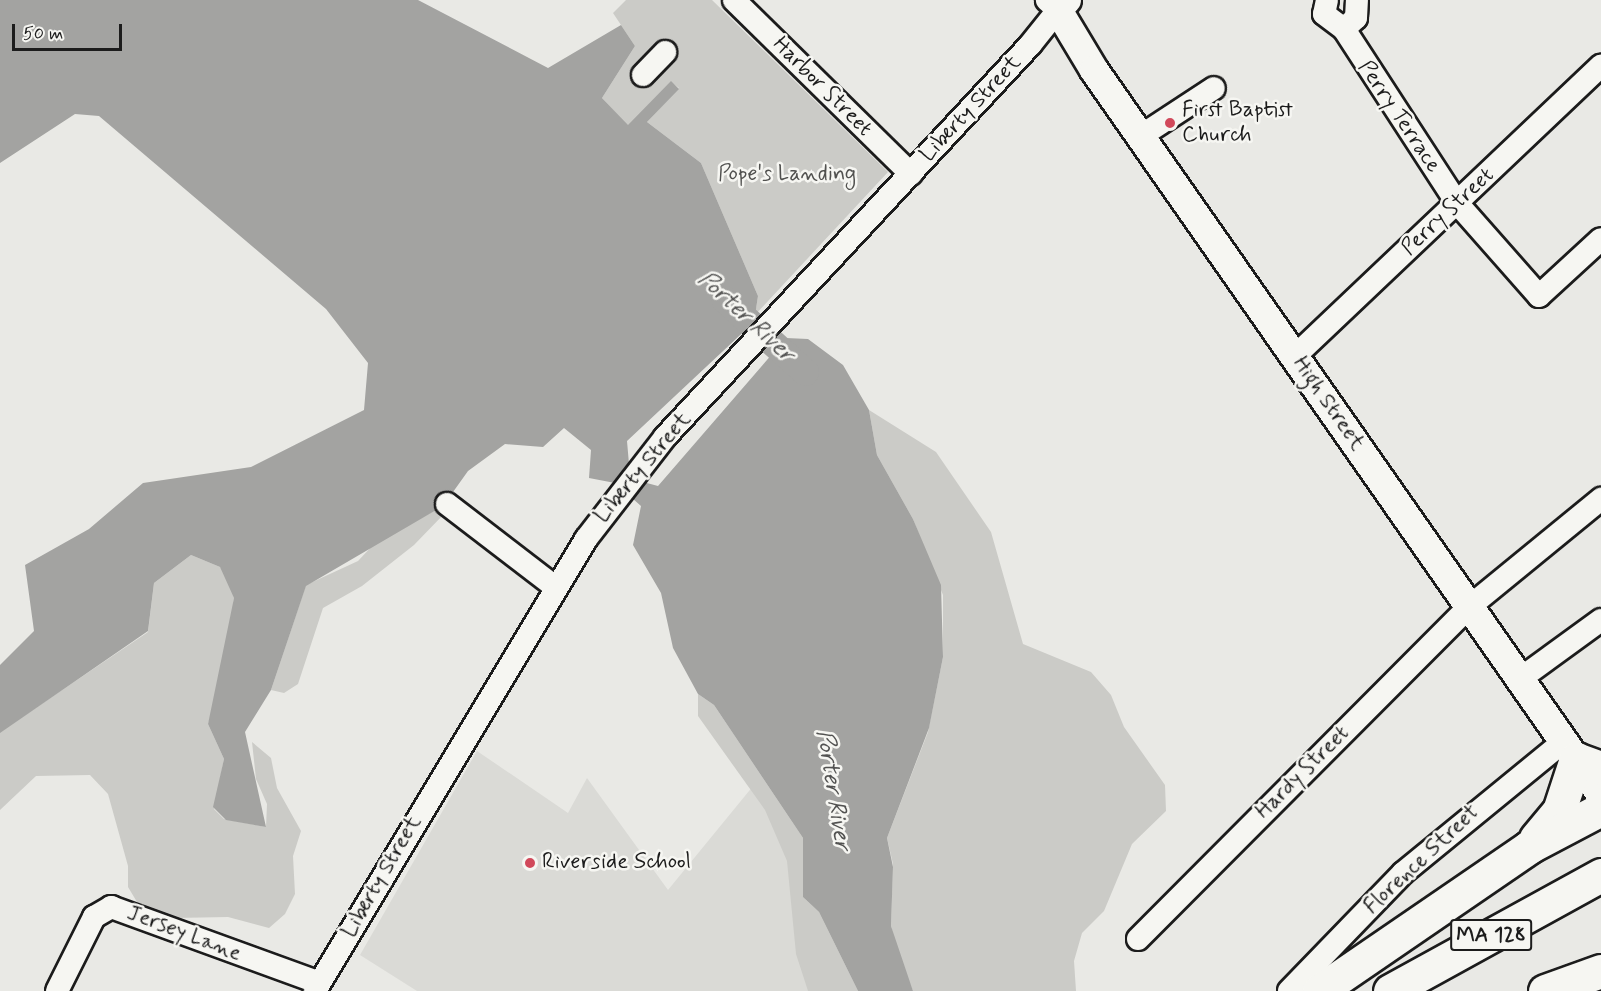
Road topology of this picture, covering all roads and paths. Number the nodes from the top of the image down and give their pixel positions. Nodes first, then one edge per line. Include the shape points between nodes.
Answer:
1 (734, 0) edge
2 (1327, 0) edge
3 (1357, 0) edge
4 (1057, 3) edge
5 (1344, 29) junction
6 (665, 51) dead end
7 (1601, 66) edge
8 (643, 75) dead end
9 (1214, 88) dead end
10 (1141, 136) junction
11 (911, 174) junction
12 (1457, 203) junction
13 (1601, 239) edge
14 (1295, 356) junction
15 (1601, 499) edge
16 (447, 504) dead end
17 (554, 586) junction
18 (1469, 607) junction
19 (1601, 620) edge
20 (1520, 679) junction
21 (1580, 756) edge
22 (1601, 795) edge
23 (1601, 809) edge
24 (1529, 847) junction
25 (1598, 886) edge
26 (1138, 939) dead end
27 (1600, 971) edge
28 (318, 987) edge
29 (57, 991) edge
30 (1289, 991) edge
31 (1319, 991) edge
32 (1390, 991) edge
33 (1430, 991) edge
34 (1545, 991) edge

1 - 11 street, Harbor Street
2 - 5 street, Perry Terrace via 1324,15
3 - 5 street via 1356,18
4 - 10 main road, High Street
4 - 11 street, Liberty Street
5 - 12 street, Perry Terrace
6 - 8 street
7 - 12 street, Perry Street
9 - 10 street
10 - 14 main road, High Street
11 - 17 street, Liberty Street via 643,464
12 - 13 street, Perry Terrace via 1539,296
12 - 14 street, Perry Street
14 - 18 main road, High Street
15 - 18 street, Hardy Street
16 - 17 street
17 - 28 street, Liberty Street
18 - 20 main road, High Street
18 - 26 street, Hardy Street
19 - 20 street
20 - 21 main road, High Street
21 - 22 main road, High Street
21 - 24 highway via 1559,811
21 - 30 street, Florence Street via 1403,873
23 - 24 highway
24 - 31 highway
25 - 32 highway, MA 128
25 - 33 highway, MA 128
27 - 34 highway
28 - 29 street, Jersey Lane via 105,908 94,917

